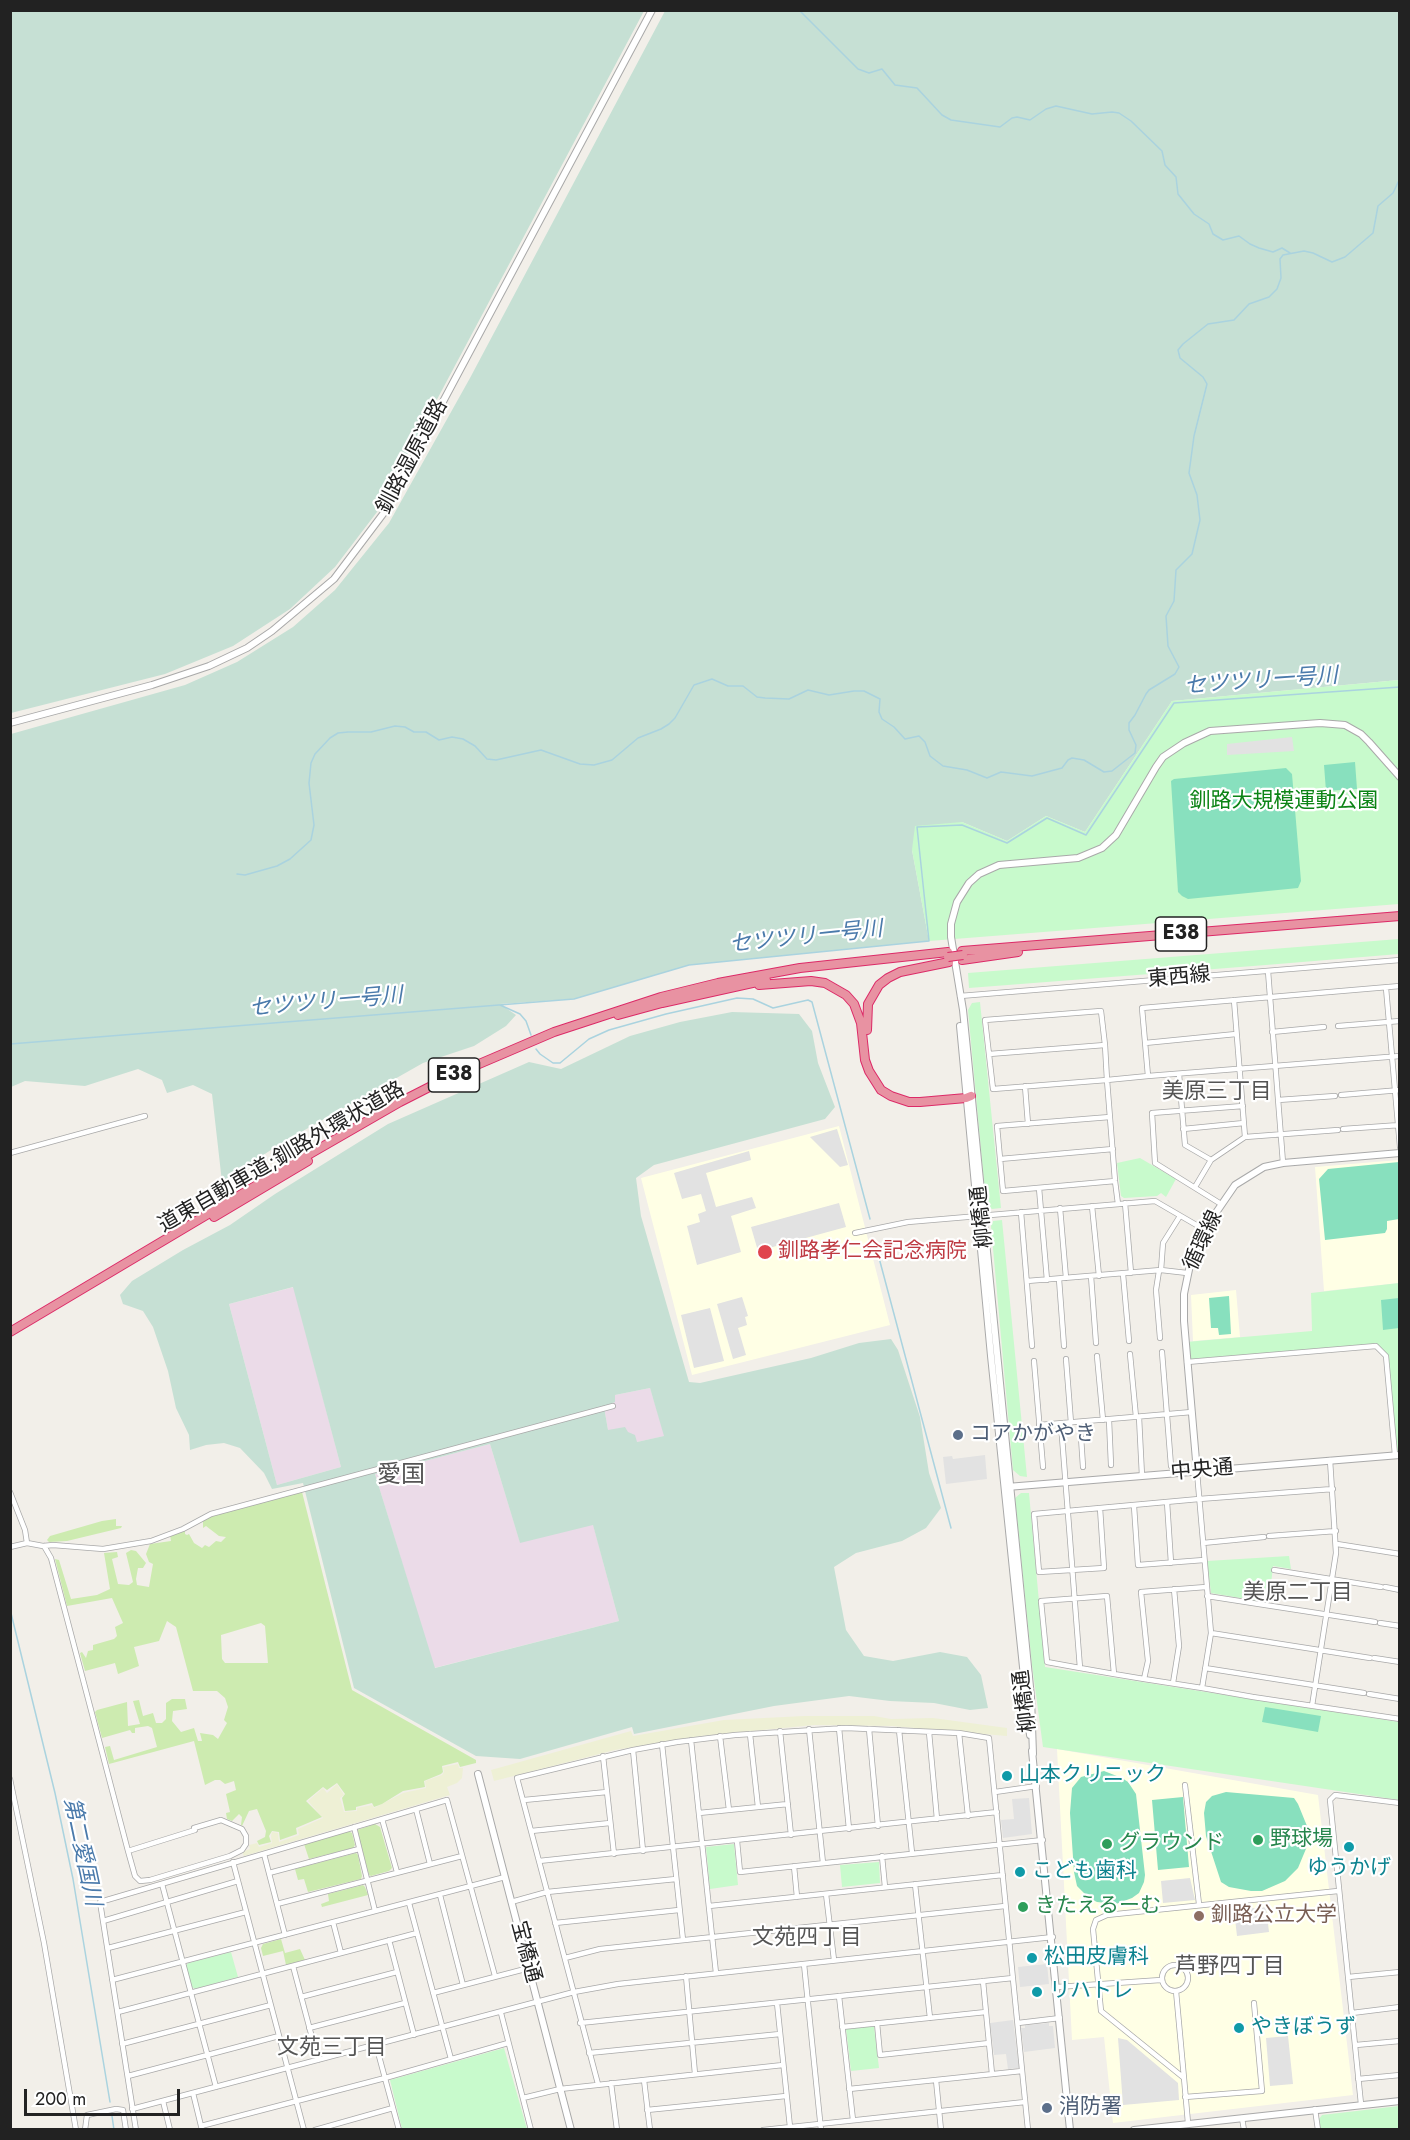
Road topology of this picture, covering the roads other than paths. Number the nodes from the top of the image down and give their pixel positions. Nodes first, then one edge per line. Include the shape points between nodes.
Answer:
1 (652, 10) edge
2 (10, 723) edge
3 (1400, 777) edge
4 (1400, 918) edge
5 (962, 956) junction
6 (948, 957) junction
7 (1400, 960) edge
8 (1268, 971) junction
9 (1400, 986) edge
10 (1386, 988) junction
11 (720, 989) junction
12 (960, 996) junction
13 (1269, 998) junction
14 (1234, 1000) junction
15 (1400, 1021) edge
16 (1389, 1022) junction
17 (1338, 1026) dead end
18 (1324, 1027) dead end
19 (1272, 1032) junction
20 (1236, 1034) junction
21 (1145, 1042) junction
22 (1105, 1045) junction
23 (989, 1054) junction
24 (1392, 1056) junction
25 (1400, 1056) edge
26 (1275, 1066) junction
27 (1239, 1069) junction
28 (1179, 1074) junction
29 (1148, 1076) junction
30 (1107, 1080) junction
31 (1025, 1086) junction
32 (1397, 1090) edge
33 (968, 1096) junction
34 (1278, 1100) junction
35 (1243, 1106) junction
36 (1182, 1111) junction
37 (145, 1116) dead end
38 (1110, 1117) junction
39 (1244, 1123) junction
40 (1028, 1124) junction
41 (1399, 1125) edge
42 (1183, 1129) junction
43 (1281, 1134) junction
44 (1245, 1137) junction
45 (1400, 1147) edge
46 (1113, 1149) junction
47 (10, 1153) edge
48 (1400, 1153) edge
49 (1000, 1159) junction
50 (1211, 1160) junction
51 (1283, 1162) junction
52 (1115, 1181) junction
53 (1195, 1187) junction
54 (1039, 1188) junction
55 (1125, 1203) junction
56 (1118, 1204) junction
57 (1221, 1204) junction
58 (1092, 1206) junction
59 (1060, 1208) junction
60 (1041, 1210) junction
61 (1021, 1212) junction
62 (980, 1215) junction
63 (1180, 1215) junction
64 (1205, 1230) junction
65 (855, 1233) dead end
66 (1160, 1271) junction
67 (1131, 1273) junction
68 (1187, 1273) junction
69 (1124, 1274) junction
70 (1091, 1276) junction
71 (1099, 1276) junction
72 (1066, 1278) junction
73 (1059, 1279) junction
74 (1047, 1280) junction
75 (1027, 1281) junction
76 (10, 1332) edge
77 (10, 1338) edge
78 (1160, 1338) dead end
79 (1129, 1341) dead end
80 (1096, 1343) dead end
81 (1032, 1346) dead end
82 (1064, 1346) dead end
83 (1162, 1352) dead end
84 (1130, 1354) dead end
85 (1097, 1356) dead end
86 (1066, 1359) dead end
87 (1034, 1361) dead end
88 (1187, 1362) junction
89 (613, 1406) dead end
90 (1192, 1412) junction
91 (1167, 1415) junction
92 (1137, 1417) junction
93 (1106, 1420) junction
94 (1080, 1422) junction
95 (1071, 1423) junction
96 (1061, 1424) junction
97 (1039, 1425) junction
98 (1397, 1455) edge
99 (1330, 1460) junction
100 (1111, 1465) dead end
101 (1171, 1466) dead end
102 (1043, 1467) dead end
103 (1083, 1467) dead end
104 (1197, 1472) junction
105 (1142, 1476) junction
106 (1065, 1482) junction
107 (1007, 1487) junction
108 (1333, 1489) junction
109 (10, 1492) edge
110 (1199, 1499) junction
111 (1167, 1502) junction
112 (1134, 1506) junction
113 (1100, 1508) junction
114 (1068, 1511) junction
115 (1336, 1532) junction
116 (27, 1543) junction
117 (1203, 1543) junction
118 (1337, 1544) junction
119 (43, 1546) junction
120 (10, 1547) edge
121 (1400, 1554) edge
122 (1204, 1560) junction
123 (1171, 1563) junction
124 (1274, 1570) dead end
125 (1073, 1571) junction
126 (1333, 1579) junction
127 (1206, 1587) junction
128 (1174, 1589) junction
129 (1400, 1590) edge
130 (1207, 1596) junction
131 (1075, 1598) junction
132 (1326, 1615) junction
133 (1400, 1626) edge
134 (1210, 1633) junction
135 (1322, 1650) junction
136 (1400, 1662) edge
137 (1080, 1668) junction
138 (1205, 1668) junction
139 (1114, 1674) junction
140 (1144, 1679) junction
141 (1173, 1683) junction
142 (1316, 1686) junction
143 (1202, 1688) junction
144 (1400, 1699) edge
145 (1312, 1706) junction
146 (1400, 1719) edge
147 (839, 1728) junction
148 (869, 1729) junction
149 (809, 1730) junction
150 (899, 1730) junction
151 (780, 1731) junction
152 (928, 1732) junction
153 (958, 1733) junction
154 (750, 1734) junction
155 (720, 1736) junction
156 (691, 1740) junction
157 (662, 1744) junction
158 (633, 1750) junction
159 (603, 1756) junction
160 (478, 1774) dead end
161 (10, 1779) edge
162 (1185, 1785) dead end
163 (1037, 1786) junction
164 (607, 1792) junction
165 (995, 1792) junction
166 (524, 1800) junction
167 (1400, 1803) edge
168 (788, 1804) junction
169 (758, 1807) junction
170 (416, 1809) junction
171 (729, 1810) junction
172 (997, 1812) junction
173 (699, 1814) junction
174 (968, 1816) junction
175 (382, 1819) junction
176 (937, 1819) junction
177 (908, 1822) junction
178 (610, 1823) junction
179 (878, 1826) junction
180 (354, 1827) junction
181 (849, 1829) junction
182 (531, 1831) junction
183 (820, 1832) junction
184 (791, 1835) junction
185 (1043, 1840) junction
186 (737, 1841) junction
187 (702, 1844) junction
188 (1000, 1844) junction
189 (672, 1848) junction
190 (359, 1849) junction
191 (128, 1851) junction
192 (643, 1851) junction
193 (912, 1853) junction
194 (264, 1854) junction
195 (614, 1854) junction
196 (462, 1856) junction
197 (882, 1856) junction
198 (539, 1861) junction
199 (233, 1862) junction
200 (823, 1863) junction
201 (430, 1864) junction
202 (794, 1866) junction
203 (397, 1872) junction
204 (269, 1873) junction
205 (1003, 1875) junction
206 (505, 1877) junction
207 (676, 1879) junction
208 (367, 1880) junction
209 (238, 1881) junction
210 (162, 1884) junction
211 (915, 1884) junction
212 (470, 1886) junction
213 (885, 1887) junction
214 (1338, 1891) junction
215 (547, 1892) junction
216 (826, 1894) junction
217 (440, 1895) junction
218 (797, 1897) junction
219 (167, 1902) junction
220 (511, 1902) junction
221 (409, 1903) junction
222 (277, 1904) junction
223 (1199, 1904) junction
224 (709, 1906) junction
225 (1005, 1906) junction
226 (679, 1910) junction
227 (375, 1911) junction
228 (246, 1912) junction
229 (919, 1915) junction
230 (103, 1921) junction
231 (333, 1922) junction
232 (555, 1923) junction
233 (830, 1924) junction
234 (174, 1931) junction
235 (417, 1933) junction
236 (285, 1935) junction
237 (712, 1937) junction
238 (1053, 1937) junction
239 (389, 1940) junction
240 (683, 1940) junction
241 (1009, 1942) junction
242 (254, 1943) junction
243 (108, 1948) junction
244 (922, 1951) junction
245 (341, 1953) junction
246 (565, 1958) junction
247 (834, 1960) junction
248 (183, 1962) junction
249 (804, 1964) junction
250 (293, 1966) junction
251 (529, 1968) junction
252 (397, 1972) junction
253 (1400, 1972) edge
254 (716, 1973) junction
255 (262, 1974) junction
256 (686, 1976) junction
257 (495, 1977) junction
258 (1348, 1977) junction
259 (1013, 1978) junction
260 (112, 1980) junction
261 (1161, 1980) junction
262 (983, 1981) junction
263 (463, 1985) junction
264 (1097, 1985) junction
265 (926, 1987) junction
266 (1057, 1987) junction
267 (1176, 1991) junction
268 (574, 1992) junction
269 (191, 1993) junction
270 (433, 1993) junction
271 (301, 1996) junction
272 (839, 1996) junction
273 (807, 1999) junction
274 (538, 2002) junction
275 (405, 2003) junction
276 (777, 2003) junction
277 (1254, 2003) dead end
278 (271, 2005) junction
279 (1400, 2007) edge
280 (118, 2012) junction
281 (690, 2012) junction
282 (986, 2012) junction
283 (501, 2013) junction
284 (1352, 2013) junction
285 (930, 2018) junction
286 (1059, 2018) junction
287 (580, 2023) junction
288 (877, 2023) junction
289 (1018, 2023) junction
290 (198, 2024) junction
291 (843, 2027) junction
292 (309, 2028) junction
293 (443, 2028) junction
294 (780, 2034) junction
295 (414, 2035) junction
296 (279, 2036) junction
297 (1400, 2041) edge
298 (508, 2043) junction
299 (691, 2043) junction
300 (989, 2043) junction
301 (123, 2044) junction
302 (376, 2045) junction
303 (1356, 2046) junction
304 (589, 2054) junction
305 (207, 2055) junction
306 (451, 2059) junction
307 (318, 2060) junction
308 (783, 2065) junction
309 (287, 2068) junction
310 (1022, 2071) junction
311 (695, 2074) junction
312 (992, 2074) junction
313 (1400, 2074) edge
314 (128, 2076) junction
315 (385, 2078) junction
316 (1184, 2078) junction
317 (1359, 2079) junction
318 (644, 2080) junction
319 (936, 2080) junction
320 (611, 2083) junction
321 (598, 2084) junction
322 (216, 2087) junction
323 (560, 2089) junction
324 (849, 2089) junction
325 (193, 2093) junction
326 (786, 2096) junction
327 (1185, 2097) junction
328 (523, 2098) junction
329 (296, 2100) junction
330 (162, 2101) junction
331 (1400, 2101) edge
332 (1025, 2102) junction
333 (1361, 2104) junction
334 (132, 2109) junction
335 (393, 2109) junction
336 (1315, 2109) junction
337 (647, 2110) junction
338 (939, 2112) junction
339 (1242, 2118) junction
340 (853, 2120) junction
341 (1188, 2123) junction
342 (790, 2127) junction
343 (821, 2127) edge
344 (202, 2128) edge
345 (76, 2130) edge
346 (85, 2130) edge
347 (126, 2130) edge
348 (136, 2130) edge
349 (170, 2130) edge
350 (304, 2130) edge
351 (315, 2130) edge
352 (399, 2130) edge
353 (531, 2130) edge
354 (571, 2130) edge
355 (616, 2130) edge
356 (650, 2130) edge
357 (763, 2130) edge
358 (941, 2130) edge
359 (1028, 2130) edge
360 (1070, 2130) edge
361 (1134, 2130) edge
362 (1244, 2130) edge
363 (1318, 2130) edge

1 - 2 street, 釧路湿原道路 via 384,514 334,579 272,631 209,666
3 - 12 street, 柳橋通 via 1361,734 1345,725 1210,731 1189,740 1156,767 1116,835 1102,848 1078,858 999,865 969,883 957,902 951,924
4 - 5 highway, 道東自動車道;釧路外環状道路 / E38
4 - 5 highway, 道東自動車道;釧路外環状道路 / E38
5 - 6 highway, 道東自動車道;釧路外環状道路 / E38, bridge
6 - 11 highway, 道東自動車道;釧路外環状道路 / E38 via 801,974
6 - 33 highway via 900,972 879,985 866,1014 870,1059 878,1077 900,1094
6 - 76 highway, 道東自動車道;釧路外環状道路 / E38 via 800,968 718,983 629,1006 554,1032 400,1102
7 - 8 street, 東西線
8 - 12 street, 東西線
8 - 13 street
9 - 10 street
10 - 13 street
10 - 16 street
11 - 33 highway via 796,981 825,983 854,1004 861,1023 865,1060 881,1090 909,1102
11 - 77 highway, 道東自動車道;釧路外環状道路 / E38 via 555,1037 453,1082 352,1135
12 - 33 street, 柳橋通
13 - 14 street
13 - 19 street
14 - 20 street
14 - 21 street via 1142,1008
15 - 16 street
16 - 17 street
16 - 24 street
18 - 19 street
19 - 26 street
20 - 21 street
20 - 27 street
21 - 29 street
22 - 23 street
22 - 23 street via 1101,1011 985,1020
22 - 30 street
23 - 31 street via 993,1089
24 - 25 street
24 - 26 street
24 - 32 street
26 - 27 street
26 - 34 street
27 - 28 street
27 - 35 street
28 - 29 street
28 - 36 street
29 - 30 street
30 - 31 street
30 - 38 street
31 - 40 street
32 - 34 street
32 - 41 street
33 - 62 street, 柳橋通
34 - 43 street
35 - 36 street
35 - 39 street
36 - 42 street
36 - 53 street via 1152,1113 1155,1163
37 - 47 street
38 - 40 street
38 - 46 street
39 - 42 street
39 - 44 street
40 - 49 street via 997,1126
41 - 43 street
41 - 45 street
42 - 50 street via 1185,1145
43 - 44 street
43 - 51 street
44 - 50 street
46 - 49 street
46 - 52 street
48 - 51 street, 循環線
49 - 54 street via 1003,1191
50 - 53 street
51 - 57 street, 循環線 via 1247,1177
52 - 54 street
52 - 56 street
53 - 57 street
54 - 60 street
55 - 56 street
55 - 63 street via 1155,1202
55 - 67 street
56 - 58 street
57 - 64 street, 循環線
58 - 59 street
58 - 71 street
59 - 60 street
59 - 72 street
60 - 61 street
60 - 74 street
61 - 62 street
61 - 75 street
62 - 65 street via 908,1222
62 - 107 street, 柳橋通
63 - 64 street
63 - 66 street via 1163,1243
64 - 68 street, 循環線
66 - 67 street
66 - 68 street
66 - 78 street via 1156,1290
67 - 69 street
68 - 88 street, 循環線
69 - 71 street
69 - 79 street
70 - 71 street
70 - 72 street
70 - 80 street
72 - 73 street
73 - 74 street
73 - 82 street
74 - 75 street
75 - 81 street
83 - 91 street
84 - 92 street
85 - 93 street
86 - 95 street
87 - 97 street
88 - 90 street, 循環線
88 - 98 street via 1376,1346 1386,1356
89 - 119 street via 212,1515 151,1541 103,1549
90 - 91 street
90 - 104 street, 循環線
91 - 92 street
91 - 101 street
92 - 93 street
92 - 105 street
93 - 94 street
93 - 100 street
94 - 95 street
94 - 103 street
95 - 96 street
96 - 97 street
96 - 106 street
97 - 102 street
98 - 99 street, 中央通
99 - 104 street, 中央通
99 - 108 street
104 - 105 street, 中央通
104 - 110 street
105 - 106 street, 中央通
106 - 107 street, 中央通
106 - 114 street
107 - 163 street, 柳橋通 via 1026,1716
108 - 110 street
108 - 115 street
109 - 116 street
110 - 111 street
110 - 117 street
111 - 112 street
111 - 123 street
112 - 113 street
112 - 123 street via 1138,1565
113 - 114 street
113 - 125 street via 1104,1568
114 - 125 street
114 - 125 street via 1034,1514 1039,1572
115 - 117 street
115 - 118 street
116 - 119 street
116 - 120 street
117 - 122 street
118 - 121 street
118 - 126 street
119 - 191 street via 51,1558
122 - 123 street
122 - 127 street
124 - 126 street
125 - 131 street
126 - 129 street
126 - 132 street
127 - 128 street
127 - 130 street
128 - 140 street via 1141,1592 1148,1661
128 - 141 street via 1179,1646
130 - 132 street
130 - 134 street
131 - 137 street
131 - 137 street via 1041,1601 1047,1662
131 - 139 street via 1107,1596
132 - 133 street
132 - 135 street
134 - 135 street
134 - 138 street
135 - 136 street
135 - 142 street
137 - 139 street
138 - 142 street
138 - 143 street
139 - 140 street
140 - 141 street
141 - 143 street
142 - 144 street
142 - 145 street
143 - 145 street
145 - 146 street
147 - 148 street
147 - 149 street
147 - 181 street
148 - 150 street
148 - 179 street
149 - 151 street
149 - 183 street
150 - 152 street
150 - 177 street
151 - 154 street
151 - 168 street
152 - 153 street
152 - 176 street
153 - 165 street via 989,1738
153 - 174 street
154 - 155 street
154 - 169 street
155 - 156 street
155 - 171 street
156 - 157 street
156 - 173 street
157 - 158 street
157 - 189 street
158 - 159 street
158 - 192 street
159 - 164 street
159 - 166 street via 517,1778
160 - 206 street, 宝橋通
161 - 345 street via 44,1943
162 - 223 street
163 - 165 street
163 - 185 street, 柳橋通
164 - 166 street
164 - 178 street
165 - 172 street
166 - 182 street
167 - 214 street via 1335,1795 1329,1800
168 - 169 street
168 - 184 street
169 - 171 street
170 - 175 street
170 - 196 street via 447,1800
170 - 201 street
171 - 173 street
172 - 174 street
172 - 188 street
173 - 187 street
174 - 176 street
175 - 180 street
175 - 203 street
176 - 177 street
177 - 179 street
177 - 193 street
178 - 182 street
178 - 195 street
179 - 181 street
180 - 190 street
180 - 194 street
181 - 183 street
182 - 198 street
183 - 184 street
183 - 200 street
184 - 186 street
185 - 188 street
185 - 238 street, 柳橋通
186 - 187 street
186 - 202 street via 740,1872
187 - 189 street
187 - 224 street
188 - 193 street
188 - 205 street
189 - 192 street
189 - 207 street
190 - 204 street
190 - 208 street
191 - 191 street via 220,1820 242,1829 246,1836 242,1850 230,1856 150,1880 140,1881 135,1876
192 - 195 street
193 - 197 street
194 - 199 street
194 - 204 street
195 - 198 street
196 - 201 street
196 - 212 street
197 - 200 street
197 - 213 street
198 - 215 street
199 - 209 street
199 - 210 street
200 - 202 street
201 - 203 street
202 - 218 street
203 - 208 street
204 - 222 street
205 - 211 street
205 - 225 street
206 - 212 street
206 - 220 street, 宝橋通
207 - 215 street
207 - 226 street
208 - 222 street
208 - 227 street
209 - 219 street
209 - 228 street
210 - 219 street
210 - 230 street via 100,1902
211 - 213 street
211 - 229 street
212 - 217 street
212 - 257 street
213 - 216 street
214 - 223 street
214 - 258 street
215 - 220 street
215 - 232 street
216 - 218 street
216 - 233 street
217 - 221 street
217 - 263 street
218 - 224 street
219 - 230 street
219 - 234 street
220 - 251 street, 宝橋通
221 - 227 street
221 - 235 street
222 - 236 street
223 - 264 street via 1099,1918 1093,1929
224 - 237 street
225 - 229 street
225 - 241 street
226 - 232 street
226 - 240 street
227 - 231 street
228 - 234 street
228 - 242 street
229 - 233 street
229 - 244 street
230 - 243 street
231 - 236 street
231 - 245 street
232 - 246 street
233 - 237 street
233 - 247 street
234 - 243 street
234 - 248 street
235 - 239 street
235 - 270 street
236 - 242 street
237 - 240 street
237 - 254 street
238 - 241 street
238 - 266 street, 柳橋通
239 - 245 street
239 - 252 street
240 - 246 street via 600,1949
241 - 244 street
241 - 259 street
242 - 248 street
242 - 255 street
243 - 260 street
244 - 247 street
244 - 265 street
245 - 250 street
246 - 268 street
247 - 249 street
248 - 260 street
248 - 269 street
249 - 254 street
249 - 273 street
250 - 255 street
250 - 271 street
251 - 257 street
251 - 274 street, 宝橋通
252 - 271 street
252 - 275 street
253 - 258 street
254 - 256 street
255 - 269 street
255 - 278 street
256 - 268 street
256 - 281 street
257 - 263 street
258 - 284 street
259 - 262 street
259 - 289 street
260 - 280 street
261 - 264 street
261 - 267 street via 1166,1988
261 - 267 street via 1169,1965 1184,1968 1188,1981
262 - 265 street
262 - 282 street
263 - 270 street
264 - 266 street
264 - 316 street via 1104,2014
265 - 272 street
265 - 285 street
266 - 286 street, 柳橋通
267 - 316 street
268 - 274 street
268 - 287 street
269 - 280 street
269 - 290 street
270 - 293 street
271 - 292 street
272 - 273 street
272 - 291 street
273 - 276 street
273 - 343 street
274 - 283 street
274 - 323 street, 宝橋通
275 - 292 street
275 - 295 street
276 - 281 street
276 - 294 street
277 - 327 street via 1262,2091
278 - 290 street
278 - 296 street
279 - 284 street
280 - 301 street
281 - 287 street
281 - 299 street
282 - 285 street
282 - 300 street
283 - 293 street
283 - 298 street
284 - 303 street
285 - 288 street
286 - 289 street
286 - 360 street, 柳橋通
287 - 304 street
288 - 291 street
288 - 300 street via 880,2055
289 - 310 street
290 - 301 street
290 - 305 street
291 - 324 street
292 - 307 street
293 - 295 street
293 - 306 street
294 - 299 street
294 - 308 street
295 - 302 street
296 - 305 street
296 - 309 street
297 - 303 street
298 - 306 street
298 - 328 street
299 - 304 street
299 - 311 street
300 - 312 street
301 - 314 street
302 - 307 street
302 - 315 street
303 - 317 street
304 - 321 street
305 - 314 street
305 - 322 street
306 - 315 street
307 - 309 street
308 - 311 street
308 - 326 street
309 - 322 street
309 - 329 street
310 - 312 street
310 - 332 street
311 - 318 street
312 - 319 street
313 - 317 street
314 - 334 street
315 - 329 street
315 - 335 street
316 - 327 street
317 - 333 street
318 - 320 street
318 - 337 street
319 - 324 street
319 - 338 street
320 - 321 street
320 - 355 street
321 - 323 street
322 - 325 street
323 - 328 street
323 - 354 street, 宝橋通
324 - 340 street
325 - 330 street
325 - 344 street
326 - 337 street
326 - 342 street
327 - 341 street
328 - 353 street
329 - 344 street
329 - 350 street
330 - 334 street
330 - 349 street
331 - 333 street
332 - 338 street
332 - 359 street
333 - 336 street
334 - 348 street
335 - 351 street
335 - 352 street
336 - 339 street
336 - 363 street
337 - 356 street
338 - 340 street
338 - 358 street
339 - 341 street
339 - 362 street
340 - 343 street
341 - 361 street
342 - 343 street
342 - 357 street
346 - 347 street via 87,2115 116,2109 123,2110

